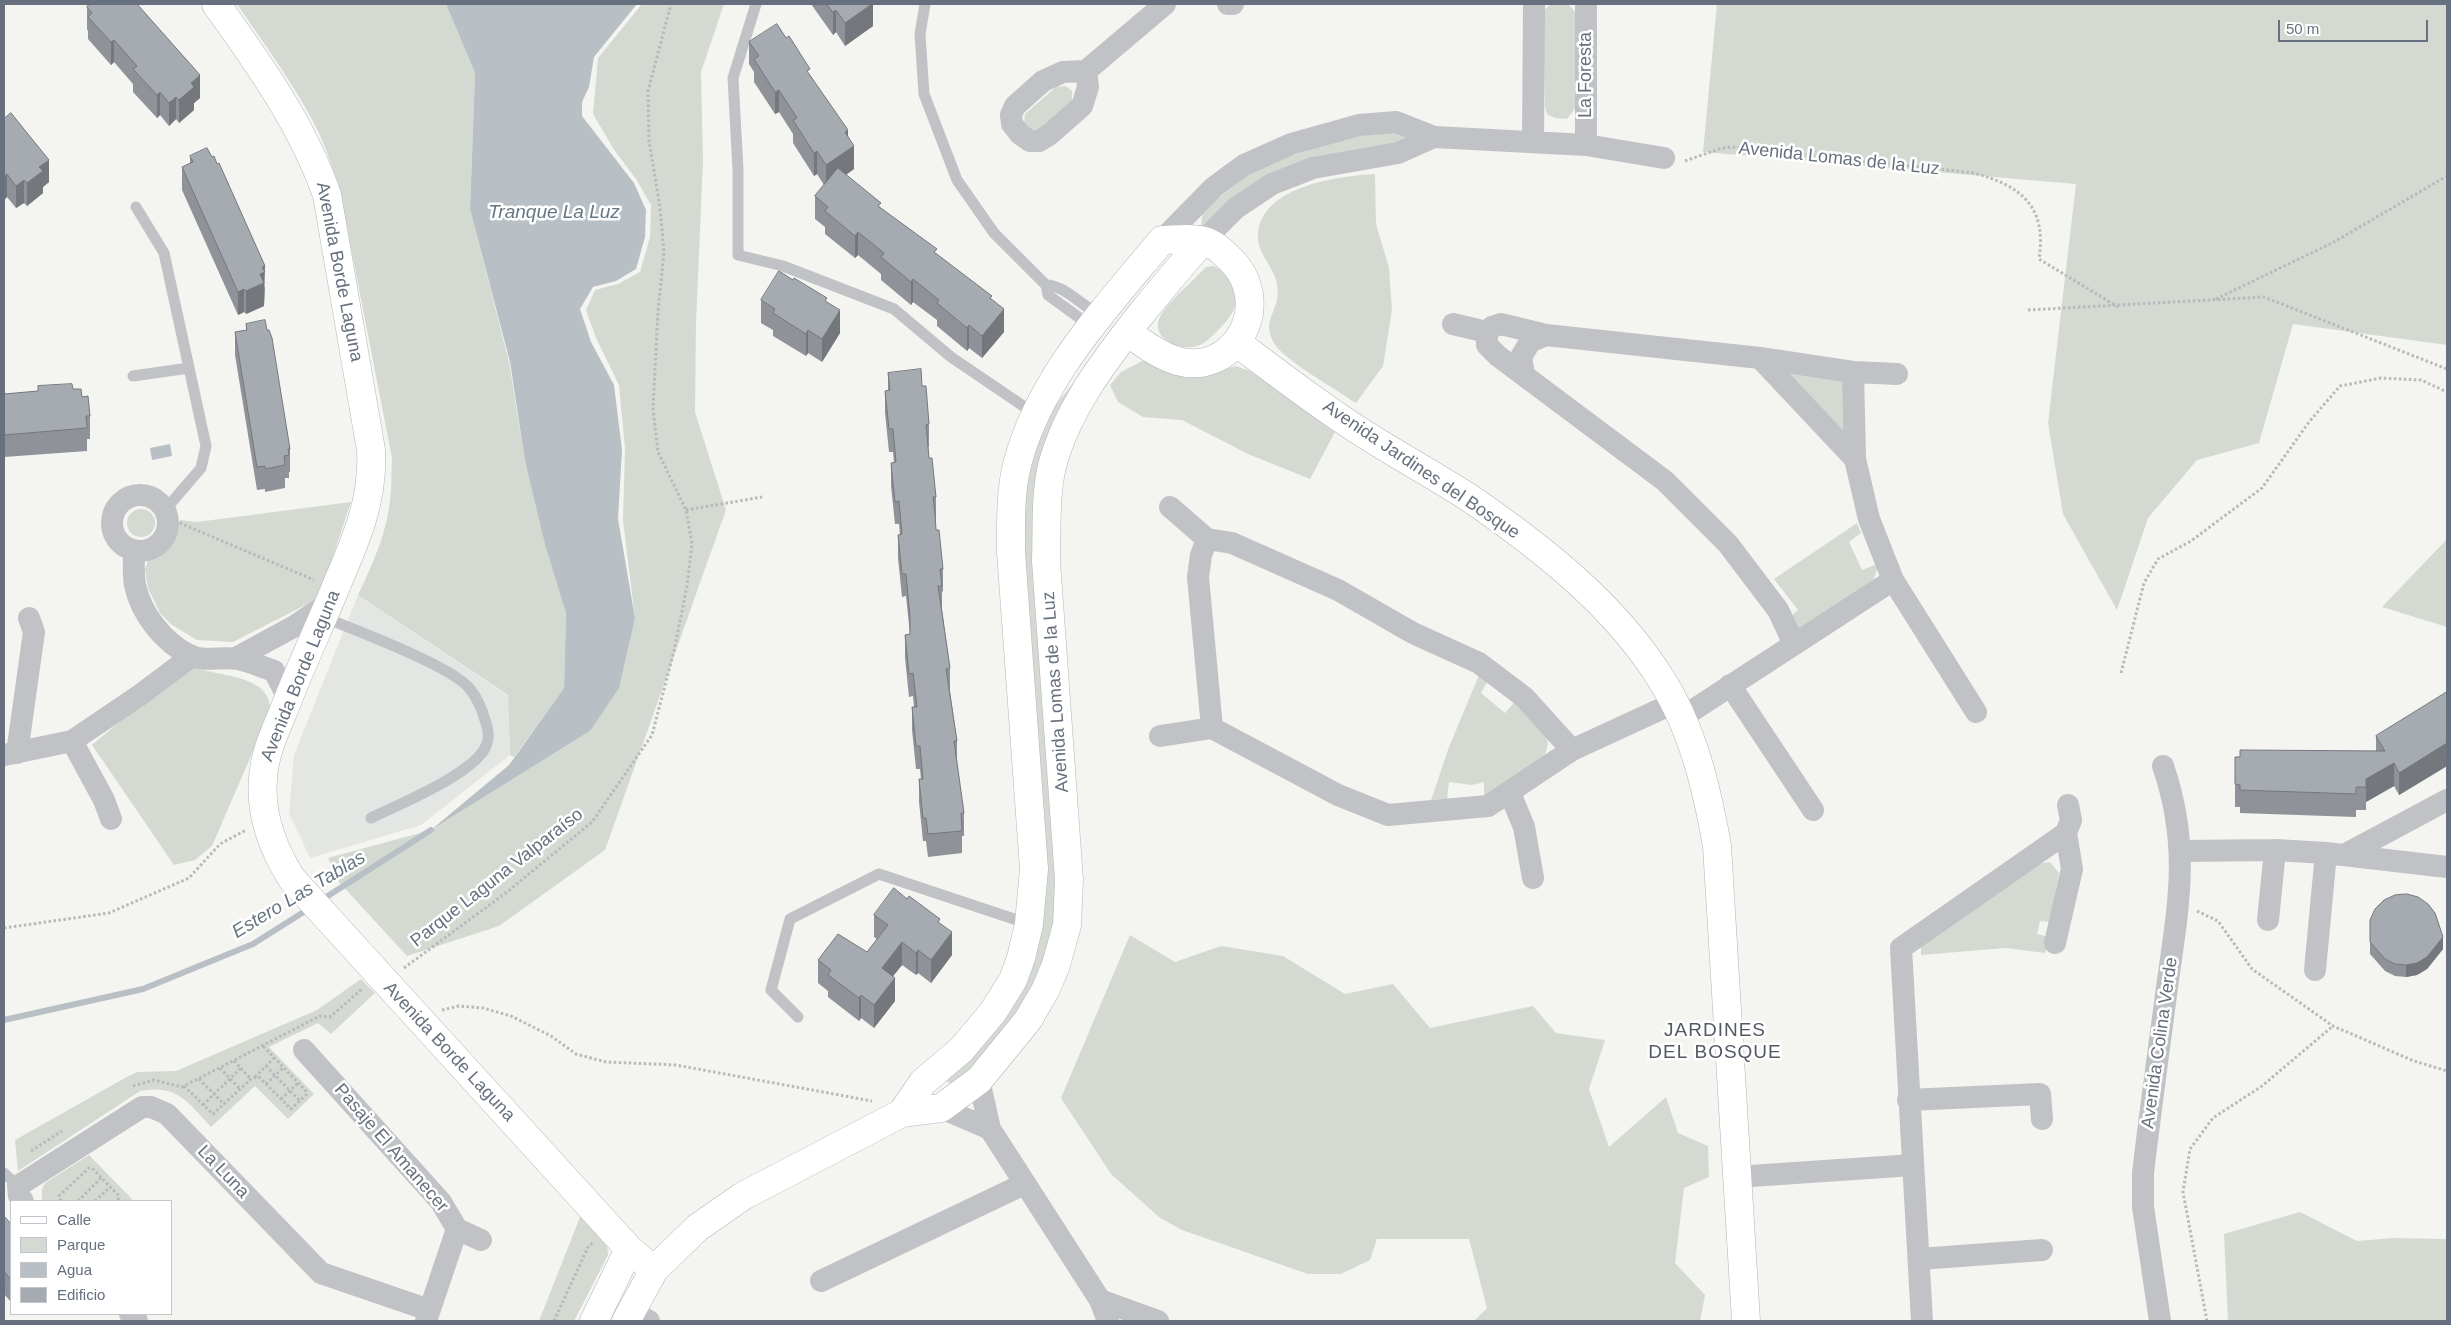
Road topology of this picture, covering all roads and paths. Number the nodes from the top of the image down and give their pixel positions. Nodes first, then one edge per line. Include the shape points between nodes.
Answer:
1 (216, 4) edge
2 (671, 4) edge
3 (756, 4) edge
4 (925, 4) edge
5 (1165, 4) edge
6 (1228, 4) edge
7 (1234, 4) edge
8 (1534, 4) edge
9 (1586, 4) edge
10 (1086, 71) dead end
11 (1434, 137) junction
12 (1533, 141) junction
13 (1586, 146) junction
14 (1664, 158) joint
15 (2447, 176) edge
16 (136, 207) dead end
17 (1162, 240) junction
18 (1204, 240) junction
19 (1046, 286) junction
20 (2213, 301) junction
21 (2118, 307) junction
22 (2028, 310) dead end
23 (1095, 322) junction
24 (1453, 324) dead end
25 (1127, 332) junction
26 (1487, 332) junction
27 (1546, 335) junction
28 (1236, 342) junction
29 (1760, 358) junction
30 (189, 368) junction
31 (2447, 369) edge
32 (1853, 372) junction
33 (1524, 374) junction
34 (1897, 374) dead end
35 (133, 376) dead end
36 (2447, 392) edge
37 (1036, 414) junction
38 (1855, 459) junction
39 (762, 497) dead end
40 (1170, 507) dead end
41 (686, 510) junction
42 (166, 514) junction
43 (1207, 539) junction
44 (134, 550) junction
45 (1893, 580) junction
46 (319, 614) junction
47 (29, 618) dead end
48 (1794, 644) junction
49 (192, 656) junction
50 (236, 658) junction
51 (304, 663) junction
52 (274, 671) junction
53 (2121, 673) dead end
54 (1730, 685) junction
55 (288, 698) junction
56 (1677, 710) junction
57 (1976, 712) dead end
58 (1212, 728) junction
59 (1160, 736) dead end
60 (72, 741) junction
61 (1572, 750) junction
62 (10, 754) edge
63 (2163, 766) dead end
64 (1510, 793) junction
65 (2447, 800) edge
66 (2068, 805) dead end
67 (1813, 810) dead end
68 (371, 818) dead end
69 (111, 819) dead end
70 (266, 820) junction
71 (2066, 833) junction
72 (2181, 850) junction
73 (2275, 850) junction
74 (2336, 853) junction
75 (2447, 867) edge
76 (1533, 878) dead end
77 (2179, 902) junction
78 (2268, 920) dead end
79 (1030, 924) junction
80 (4, 928) edge
81 (2055, 943) dead end
82 (2315, 970) dead end
83 (382, 979) junction
84 (418, 1016) junction
85 (798, 1017) dead end
86 (2333, 1026) junction
87 (262, 1046) junction
88 (304, 1050) dead end
89 (274, 1058) junction
90 (234, 1061) junction
91 (266, 1066) junction
92 (220, 1068) junction
93 (241, 1068) junction
94 (283, 1068) junction
95 (2447, 1071) edge
96 (275, 1076) junction
97 (253, 1078) junction
98 (199, 1079) junction
99 (230, 1079) junction
100 (979, 1080) junction
101 (298, 1083) junction
102 (266, 1084) junction
103 (132, 1086) dead end
104 (184, 1086) junction
105 (240, 1089) junction
106 (290, 1091) junction
107 (214, 1094) junction
108 (281, 1099) junction
109 (1908, 1100) junction
110 (300, 1101) junction
111 (224, 1104) junction
112 (203, 1105) junction
113 (941, 1108) junction
114 (902, 1114) junction
115 (2042, 1119) dead end
116 (68, 1127) dead end
117 (990, 1129) junction
118 (1913, 1165) junction
119 (1736, 1177) junction
120 (101, 1178) junction
121 (12, 1184) edge
122 (1024, 1184) junction
123 (60, 1186) dead end
124 (110, 1187) junction
125 (65, 1191) junction
126 (61, 1200) edge
127 (79, 1200) edge
128 (96, 1200) edge
129 (118, 1200) edge
130 (457, 1229) junction
131 (481, 1240) dead end
132 (621, 1240) junction
133 (2042, 1250) dead end
134 (1919, 1259) junction
135 (654, 1270) junction
136 (821, 1281) dead end
137 (1100, 1300) junction
138 (428, 1316) edge
139 (635, 1318) edge
140 (554, 1321) edge
141 (594, 1321) edge
142 (1108, 1321) edge
143 (1158, 1321) edge
144 (1746, 1321) edge
145 (1922, 1321) edge
146 (2160, 1321) edge
147 (2207, 1321) edge

1 - 46 street, Avenida Borde Laguna via 296,124 327,194 369,434 372,465 364,518
2 - 41 path, Parque Laguna Valparaíso via 648,91 649,141 664,253 653,409 658,452
3 - 37 lane via 733,78 738,255 783,266 894,310 951,357
4 - 19 lane via 920,34 924,94 957,180 994,233
5 - 10 street
6 - 7 street
8 - 12 street
9 - 13 street, La Foresta
11 - 12 street, Avenida Lomas de la Luz
11 - 17 street, Avenida Lomas de la Luz via 1396,122 1359,125 1291,144 1244,165 1214,186
11 - 18 street, Avenida Lomas de la Luz via 1398,153 1313,168 1272,184 1236,208
12 - 13 street, Avenida Lomas de la Luz
13 - 14 street, Avenida Lomas de la Luz
14 - 21 path, Avenida Lomas de la Luz via 1685,161 1732,147 1990,177 2015,189 2030,203 2039,222 2042,242 2039,260
15 - 20 path via 2334,242
16 - 30 lane via 164,253
17 - 18 street
17 - 23 street, Avenida Lomas de la Luz
18 - 25 street, Avenida Lomas de la Luz
18 - 28 street via 1222,251 1248,283 1251,303 1248,322
19 - 23 lane via 1048,295 1081,319
19 - 23 lane via 1055,285 1088,310
20 - 21 path
20 - 31 path via 2264,297
21 - 22 path
23 - 37 street, Avenida Lomas de la Luz via 1043,397
24 - 26 street
25 - 28 street via 1153,350 1177,361 1200,363 1220,355
25 - 100 street, Avenida Lomas de la Luz via 1088,386 1070,418 1052,468 1047,517 1046,561 1070,880 1067,925 1056,965 1038,1005
26 - 27 street via 1501,324
26 - 33 street via 1487,345
27 - 29 street
27 - 33 street via 1530,342 1521,357
28 - 56 street, Avenida Jardines del Bosque via 1358,430 1470,499 1568,571 1622,626 1661,679
29 - 32 street
29 - 38 street
30 - 35 lane
30 - 42 lane via 206,446 201,468
32 - 34 street
32 - 38 street
33 - 48 street via 1665,480 1728,544 1778,610
36 - 53 path via 2421,380 2381,378 2340,386 2309,422 2262,488 2191,541 2158,559 2144,583
37 - 79 street, Avenida Lomas de la Luz via 1017,467 1011,517 1034,869
38 - 45 street via 1869,519
39 - 41 path
40 - 43 street
41 - 83 path, Parque Laguna Valparaíso via 692,544 687,586 652,735 592,822 507,892
42 - 44 street via 167,527 159,543 151,548
42 - 44 street via 151,497 142,495 125,500 118,506 113,514 114,532 118,540
42 - 46 path
43 - 58 street via 1198,577
43 - 61 street via 1232,543 1338,590 1413,633 1479,663 1524,697
44 - 49 street via 134,584 146,613 163,635
45 - 48 street
45 - 57 street
46 - 50 street
46 - 51 street, Avenida Borde Laguna
46 - 68 lane via 455,677 470,688 482,709 488,729 486,746 454,776
47 - 62 street via 34,632
48 - 54 street
49 - 50 street
49 - 60 street
50 - 52 street
51 - 52 street
51 - 55 street, Avenida Borde Laguna
52 - 55 street
54 - 56 street
54 - 67 street
55 - 70 street, Avenida Borde Laguna via 263,777
56 - 61 street
56 - 119 street, Avenida Jardines del Bosque via 1706,786 1717,846
58 - 59 street
58 - 64 street via 1338,795 1388,815 1488,806
60 - 62 street
60 - 69 street
61 - 64 street
63 - 72 street, Avenida Colina Verde via 2173,796
64 - 76 street via 1524,827
65 - 74 street
66 - 71 street via 2072,820
70 - 80 path via 220,844 190,878 109,913
70 - 83 street, Avenida Borde Laguna via 275,850 292,879
71 - 81 street via 2072,868
71 - 109 street via 1902,948
72 - 73 street
72 - 77 street, Avenida Colina Verde
73 - 74 street
73 - 78 street
74 - 75 street
74 - 82 street
77 - 86 path via 2218,921 2252,969
77 - 146 street, Avenida Colina Verde via 2143,1173 2143,1207
79 - 85 lane via 879,874 790,919 771,990
79 - 114 street, Avenida Lomas de la Luz via 1013,980 993,1012 961,1050 923,1082
83 - 84 street, Avenida Borde Laguna
83 - 87 path, Parque Laguna Valparaíso via 330,1017 320,1016
84 - 114 path via 460,1006 483,1008 511,1016 551,1036 576,1054 606,1062 676,1065 877,1102
84 - 132 street, Avenida Borde Laguna
86 - 95 path via 2414,1061
86 - 147 path via 2262,1086 2213,1118 2190,1148 2183,1192
87 - 89 path
87 - 90 path, Parque Laguna Valparaíso
88 - 130 street, Pasaje El Amanecer via 441,1202
89 - 91 path
89 - 94 path
90 - 92 path, Parque Laguna Valparaíso
90 - 93 path
91 - 96 path
91 - 97 path
92 - 98 path, Parque Laguna Valparaíso
92 - 99 path
93 - 97 path
93 - 99 path
94 - 96 path
94 - 101 path
96 - 102 path
96 - 106 path
97 - 102 path
97 - 105 path
98 - 104 path, Parque Laguna Valparaíso
98 - 107 path
99 - 105 path
99 - 107 path
100 - 113 street, Avenida Lomas de la Luz
100 - 117 street
101 - 106 path
101 - 110 path via 307,1094
102 - 108 path
103 - 104 path via 154,1080
104 - 112 path
105 - 111 path
106 - 108 path
106 - 110 path
107 - 111 path
107 - 112 path
108 - 110 path via 291,1109
109 - 115 street via 2040,1094
109 - 118 street
111 - 112 path via 213,1114
113 - 114 street, Avenida Lomas de la Luz
113 - 117 street
114 - 135 street, Avenida Lomas de la Luz via 743,1196 697,1228
116 - 121 path via 36,1147
117 - 122 street
118 - 119 street
118 - 134 street
119 - 144 street, Avenida Jardines del Bosque
120 - 124 path
120 - 125 path via 89,1168
120 - 127 path
121 - 138 street, La Luna via 142,1107 160,1110 321,1273
122 - 136 street
122 - 137 street
123 - 125 path
124 - 128 path
124 - 129 path via 119,1196
125 - 126 path via 59,1196
130 - 131 street, Pasaje El Amanecer
130 - 138 street
132 - 135 street, Avenida Borde Laguna
132 - 140 path via 589,1245
132 - 141 street
133 - 134 street
134 - 145 street
135 - 139 street, Avenida Lomas de la Luz
137 - 142 street
137 - 143 street

